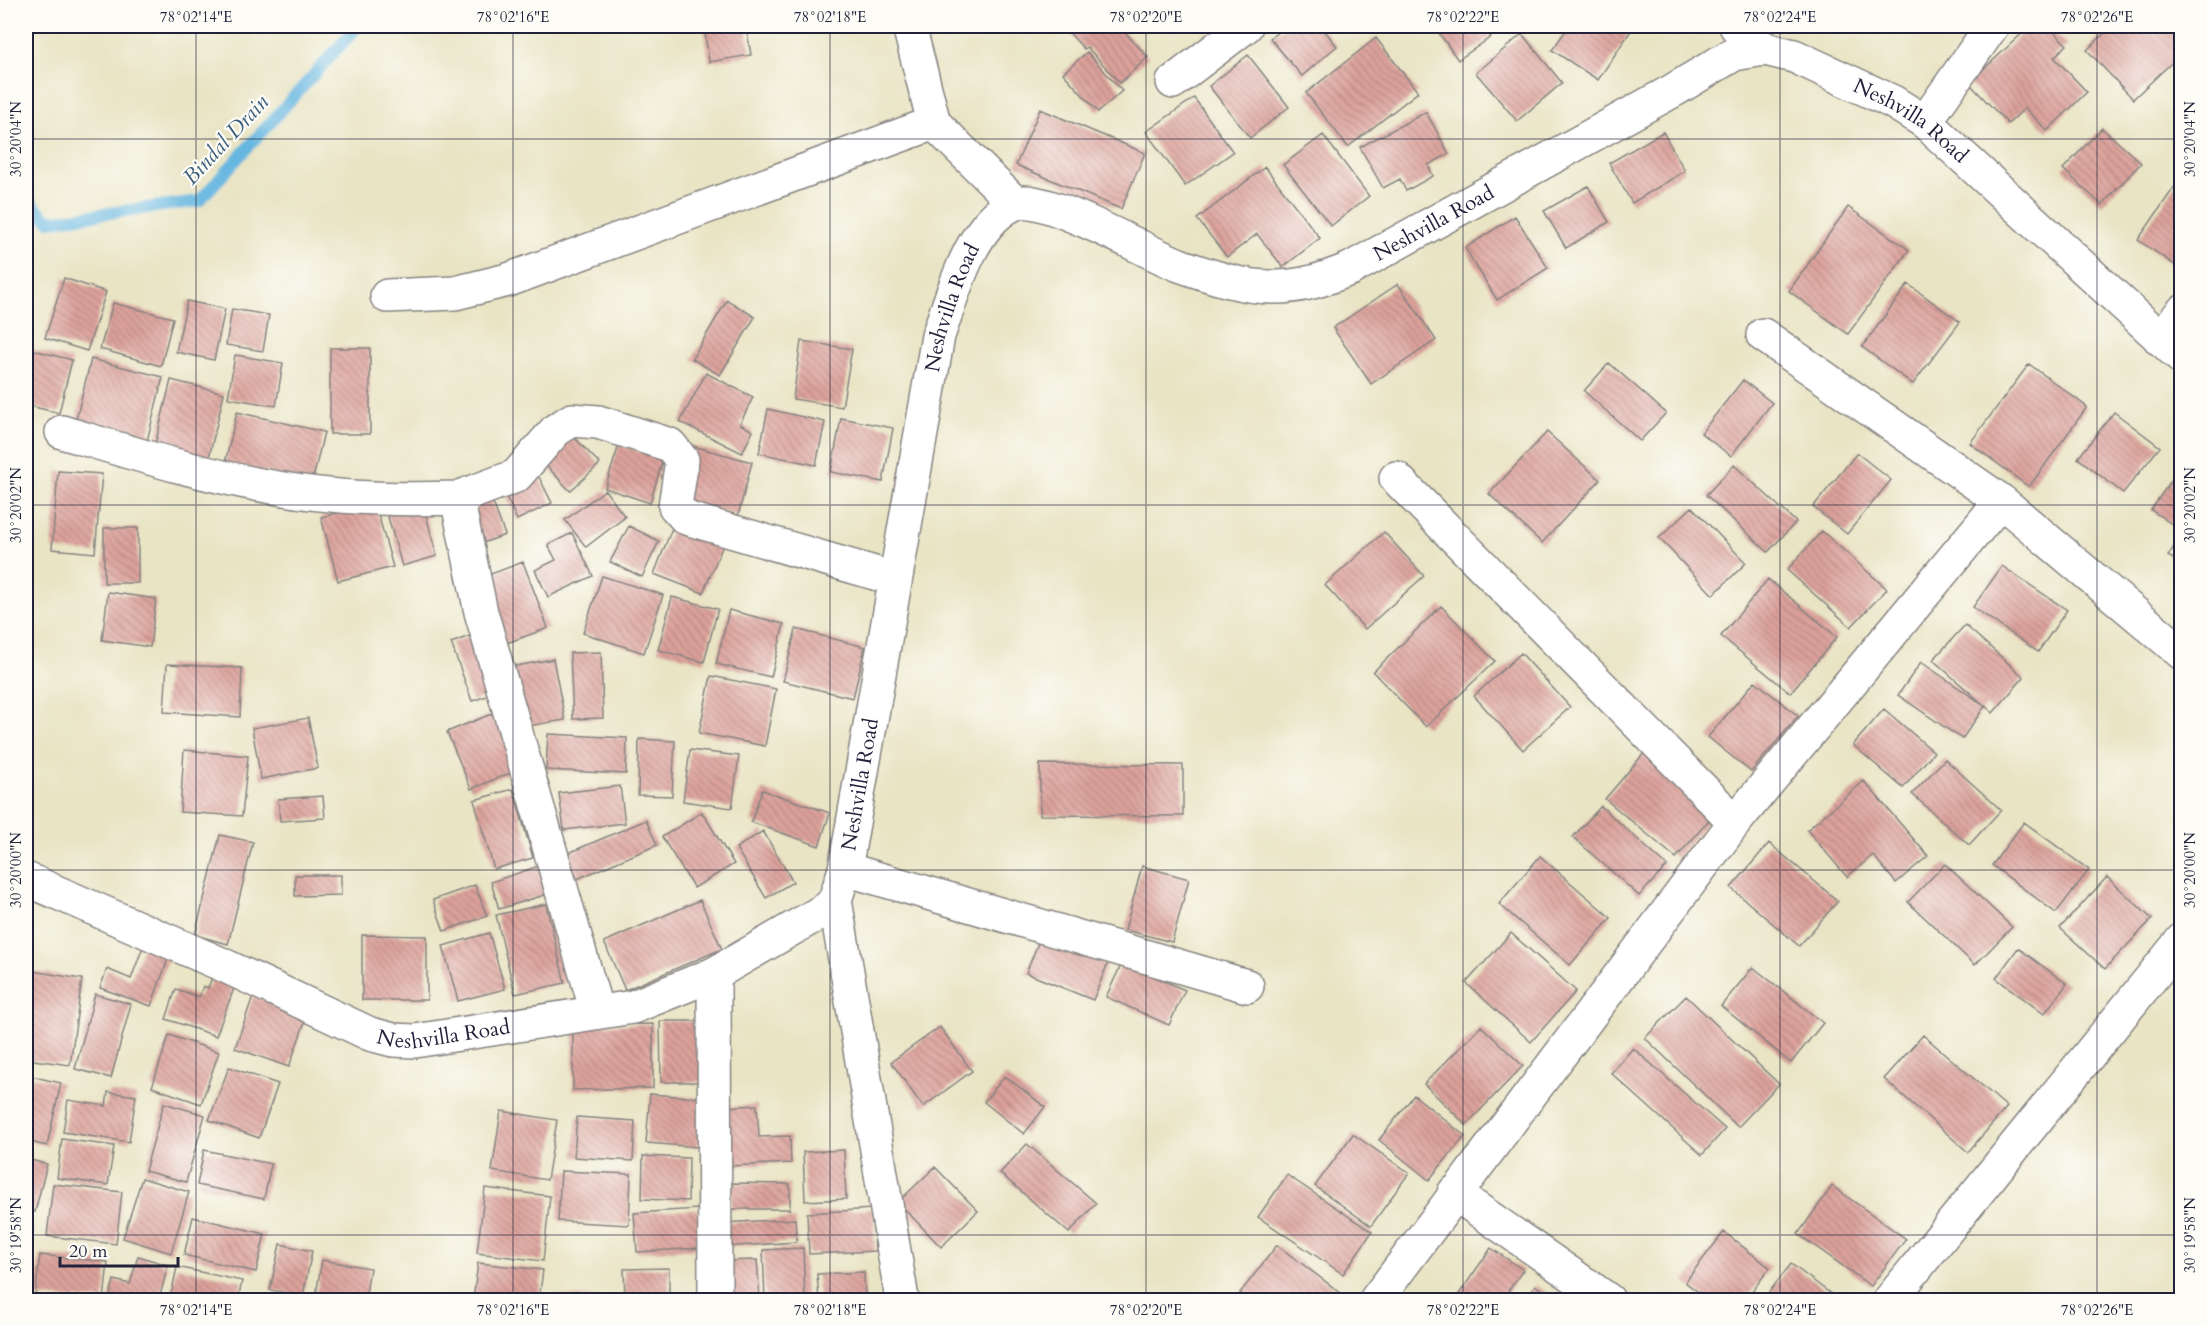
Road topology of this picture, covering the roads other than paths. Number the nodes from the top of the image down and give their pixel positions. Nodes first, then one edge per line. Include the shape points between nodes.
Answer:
1 (909, 26) edge
2 (1246, 26) edge
3 (1736, 26) edge
4 (1992, 26) edge
5 (1765, 49) junction
6 (1173, 82) dead end
7 (1925, 122) junction
8 (934, 123) junction
9 (1015, 203) junction
10 (387, 296) dead end
11 (2181, 312) edge
12 (1763, 335) dead end
13 (2171, 349) edge
14 (62, 432) dead end
15 (1396, 478) dead end
16 (457, 498) junction
17 (2001, 501) junction
18 (896, 579) junction
19 (2181, 653) edge
20 (1735, 822) junction
21 (845, 869) junction
22 (26, 879) edge
23 (835, 900) junction
24 (2181, 940) edge
25 (714, 974) junction
26 (1247, 986) dead end
27 (597, 1012) junction
28 (1454, 1193) junction
29 (902, 1299) edge
30 (715, 1300) edge
31 (1376, 1300) edge
32 (1608, 1300) edge
33 (1890, 1300) edge

1 - 8 street
2 - 6 street
3 - 5 street
4 - 7 street
5 - 7 street, Neshvilla Road via 1794,56 1893,102
5 - 9 street, Neshvilla Road via 1734,54 1360,263 1312,284 1274,288 1236,282 1181,266 1060,210 1036,203
7 - 13 street, Neshvilla Road
8 - 9 street
8 - 10 street via 508,280 455,293
9 - 18 street, Neshvilla Road via 988,223 964,263 938,336
11 - 13 street
12 - 17 street
14 - 16 street via 159,462 283,489 399,500
15 - 20 street
16 - 18 street via 516,476 556,430 572,420 598,422 670,445 682,460 675,506 686,518
16 - 27 street via 481,612
17 - 19 street
17 - 20 street
18 - 21 street, Neshvilla Road
20 - 28 street
21 - 23 street, Neshvilla Road
21 - 26 street
22 - 27 street, Neshvilla Road via 370,1034 393,1040 415,1041
23 - 25 street, Neshvilla Road via 828,908
23 - 29 street
24 - 33 street
25 - 27 street, Neshvilla Road via 633,1007
25 - 30 street
28 - 31 street
28 - 32 street

